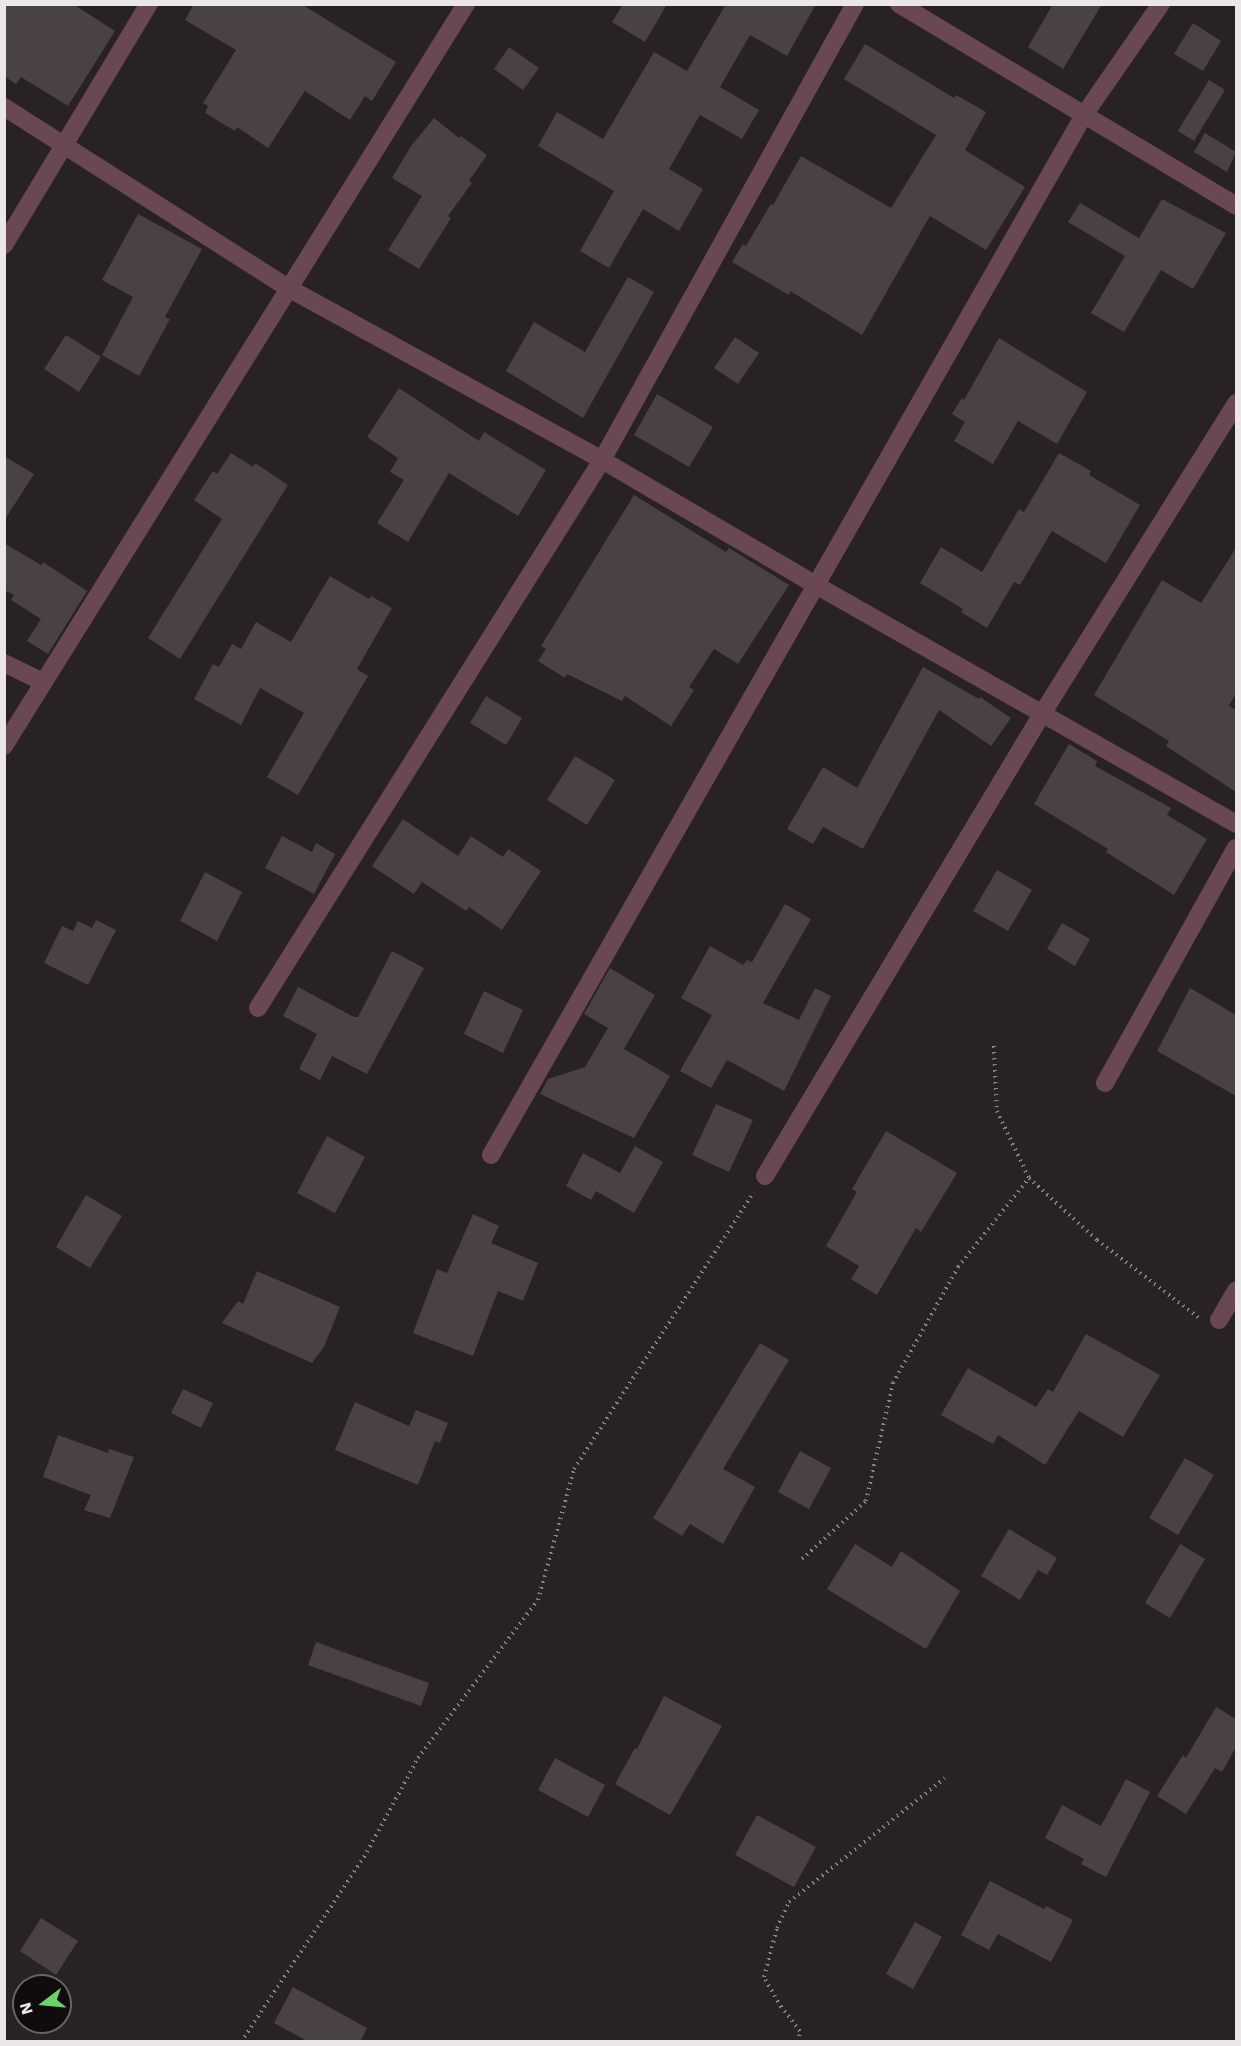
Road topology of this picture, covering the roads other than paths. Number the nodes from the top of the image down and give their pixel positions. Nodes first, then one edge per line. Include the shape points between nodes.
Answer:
1 (148, 4) edge
2 (466, 4) edge
3 (855, 4) edge
4 (898, 4) edge
5 (1161, 4) edge
6 (4, 107) edge
7 (1084, 115) junction
8 (64, 145) junction
9 (1236, 206) edge
10 (4, 245) edge
11 (290, 289) junction
12 (1236, 403) edge
13 (602, 460) junction
14 (814, 584) junction
15 (4, 663) edge
16 (43, 682) junction
17 (1042, 714) junction
18 (4, 746) edge
19 (1236, 825) edge
20 (1236, 848) edge
21 (258, 1008) dead end
22 (1105, 1083) dead end
23 (490, 1155) dead end
24 (765, 1176) road end
25 (1236, 1291) edge
26 (1218, 1320) road end

1 - 8 street
2 - 11 street
3 - 13 street
4 - 7 street
5 - 7 street
6 - 8 street
7 - 9 street
7 - 14 street
8 - 10 street
8 - 11 street
11 - 13 street
11 - 16 street
12 - 17 street
13 - 14 street
13 - 21 street
14 - 17 street
14 - 23 street
15 - 16 street
16 - 18 street
17 - 19 street
17 - 24 street
20 - 22 street
25 - 26 street

